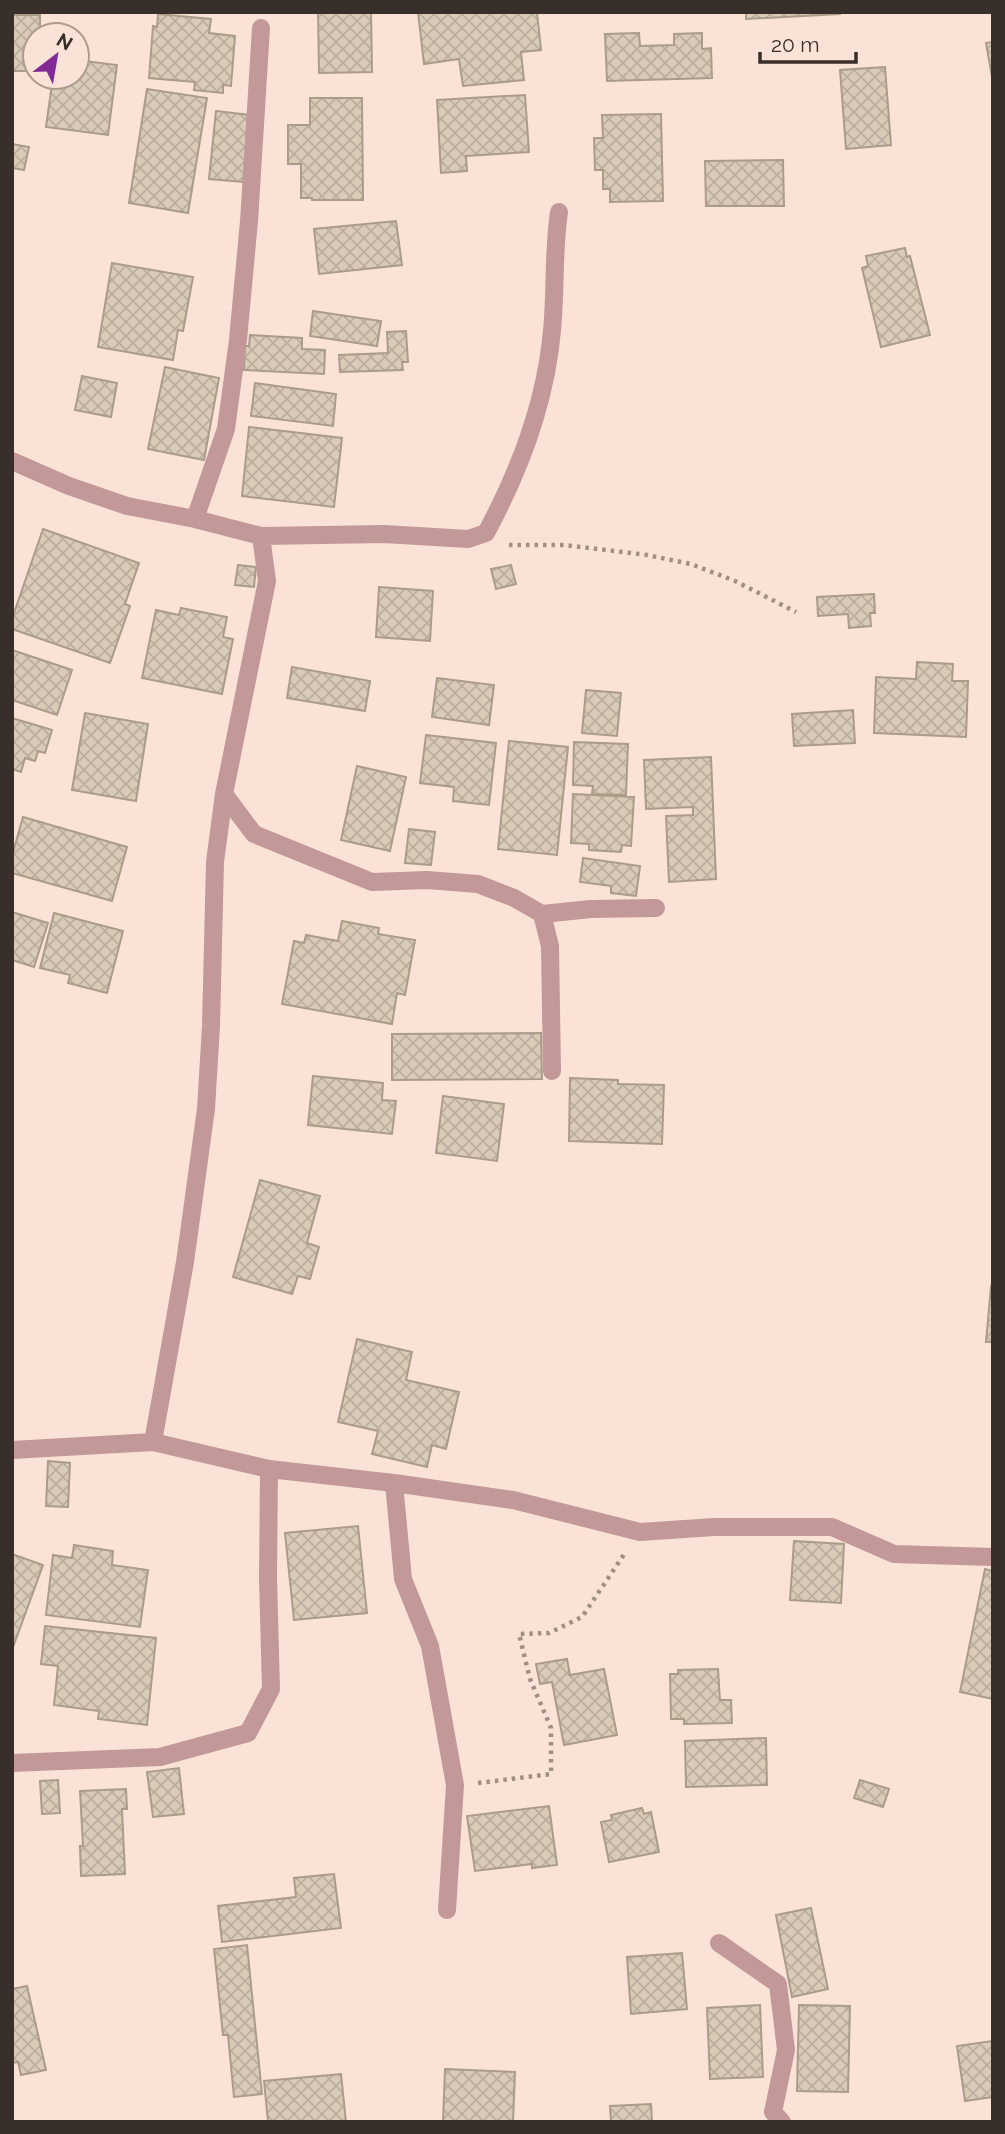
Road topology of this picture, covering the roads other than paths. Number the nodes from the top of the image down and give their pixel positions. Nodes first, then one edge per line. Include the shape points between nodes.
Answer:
1 (261, 28) dead end
2 (559, 212) dead end
3 (12, 461) edge
4 (195, 519) junction
5 (261, 536) junction
6 (224, 794) junction
7 (656, 908) dead end
8 (541, 915) junction
9 (552, 1071) dead end
10 (153, 1442) junction
11 (12, 1450) edge
12 (269, 1469) junction
13 (394, 1483) junction
14 (993, 1557) edge
15 (12, 1763) edge
16 (447, 1909) dead end
17 (719, 1943) dead end
18 (782, 2122) edge

1 - 4 street via 248,234 230,404
2 - 5 street via 545,384 502,503 486,533 468,539 384,534
3 - 4 street via 127,506
4 - 5 street
5 - 6 street via 267,581
6 - 8 street via 254,834 372,882 478,884
6 - 10 street via 215,862 206,1109
7 - 8 street
8 - 9 street via 550,946
10 - 11 street
10 - 12 street
12 - 13 street
12 - 15 street via 271,1689 248,1733 160,1757
13 - 14 street via 513,1500 640,1532 832,1527 894,1554
13 - 16 street via 403,1579 430,1646 455,1785
17 - 18 street via 778,1984 786,2050 773,2112

